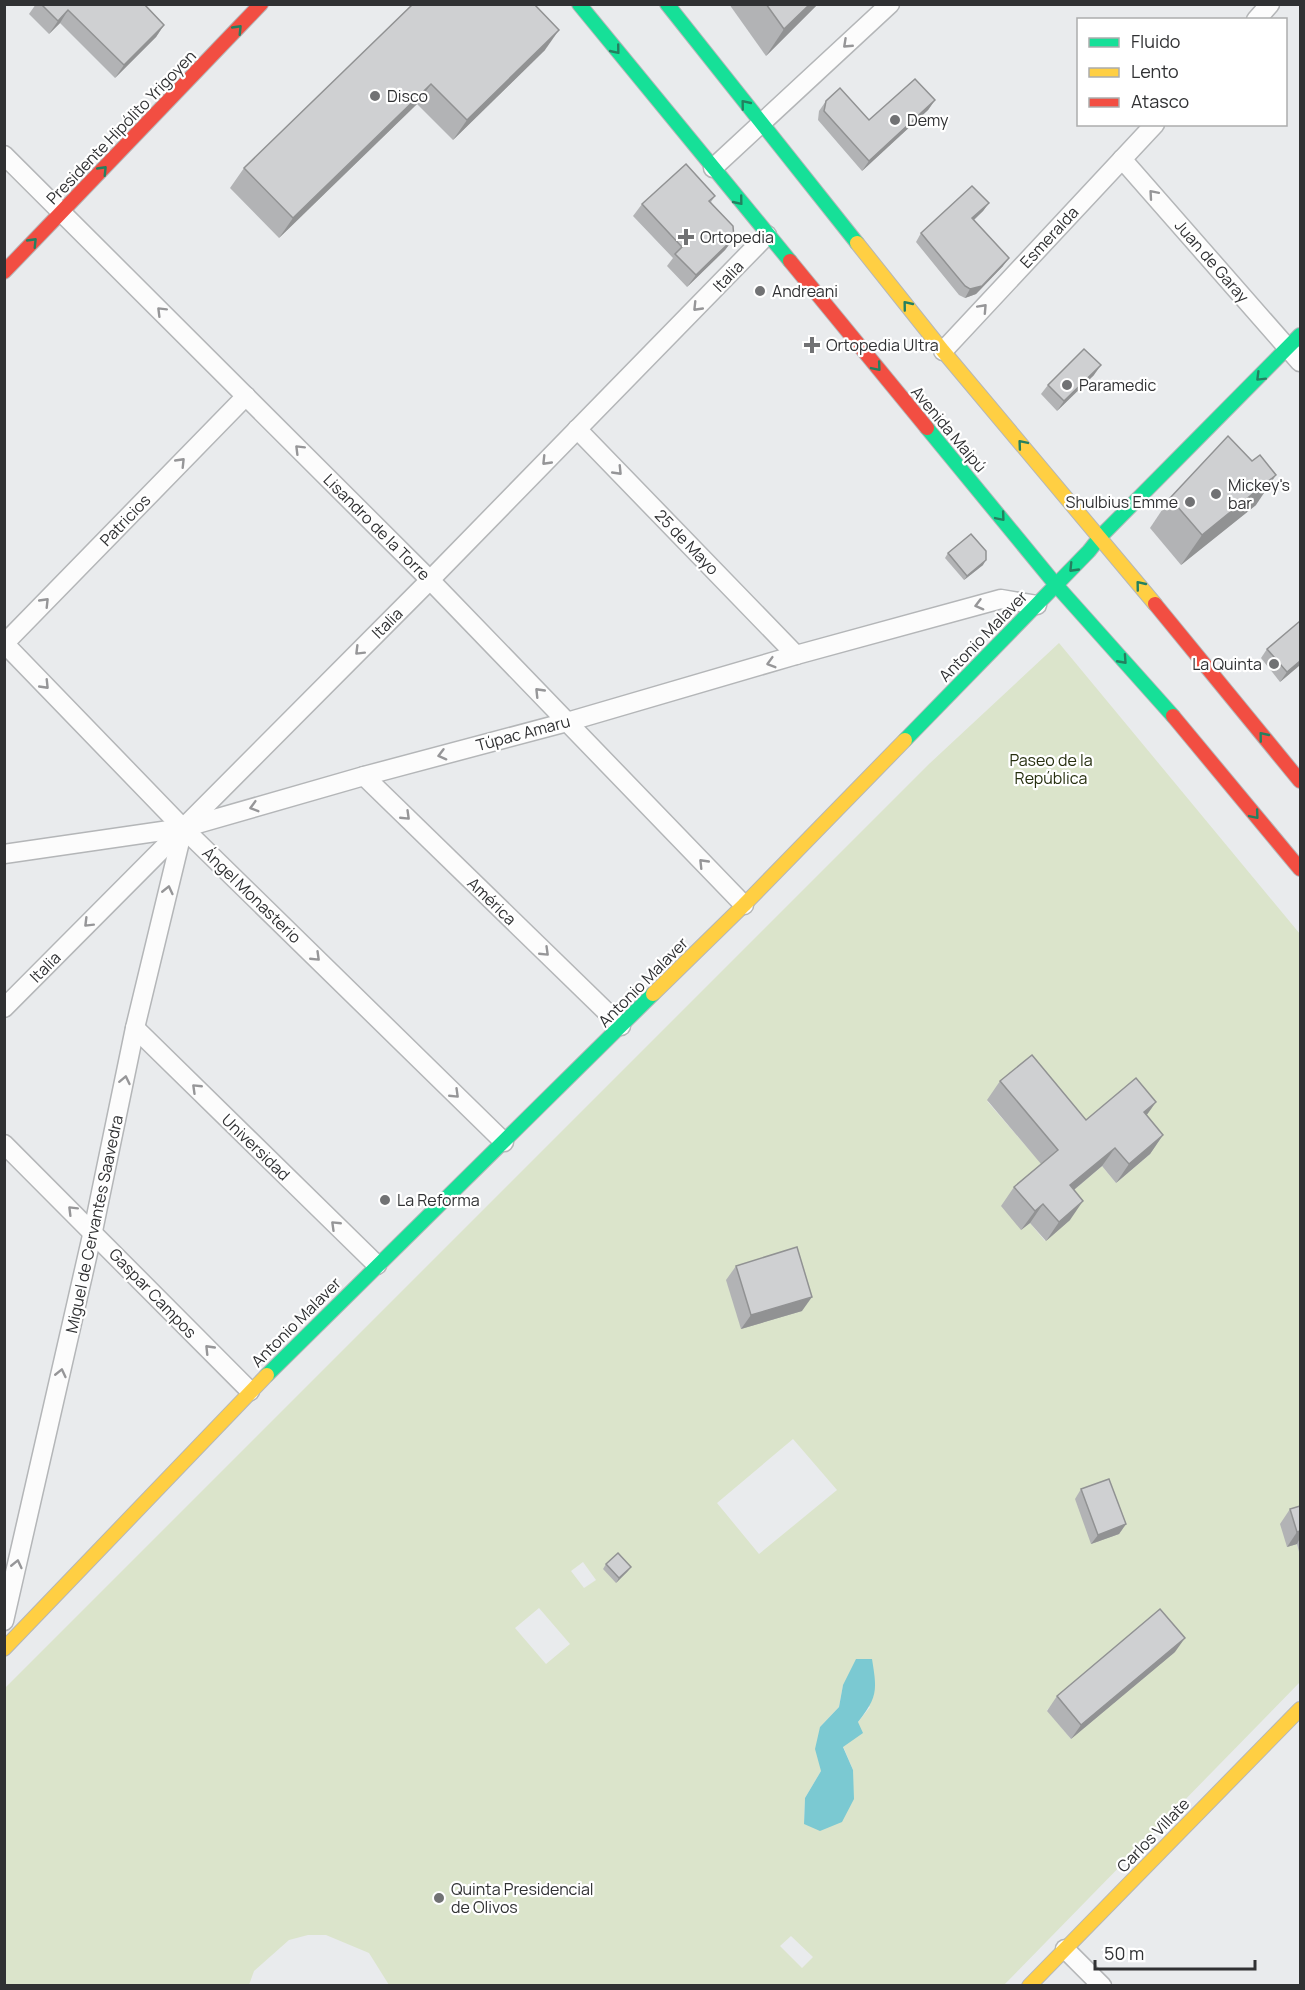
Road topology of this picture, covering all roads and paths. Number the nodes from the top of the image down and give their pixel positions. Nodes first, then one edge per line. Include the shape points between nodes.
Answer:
1 (261, 4) edge
2 (579, 4) edge
3 (667, 4) edge
4 (890, 4) edge
5 (1270, 4) edge
6 (1258, 18) edge
7 (762, 123) junction
8 (1153, 126) edge
9 (4, 154) edge
10 (1122, 159) junction
11 (712, 168) junction
12 (62, 212) junction
13 (767, 235) junction
14 (4, 272) edge
15 (1294, 341) edge
16 (943, 351) junction
17 (1300, 362) edge
18 (246, 396) junction
19 (577, 429) junction
20 (1100, 537) junction
21 (430, 580) junction
22 (1056, 585) junction
23 (1036, 605) junction
24 (5, 643) edge
25 (796, 655) junction
26 (567, 722) junction
27 (364, 776) junction
28 (1300, 781) edge
29 (183, 828) junction
30 (4, 854) edge
31 (1300, 869) edge
32 (744, 905) junction
33 (4, 1008) edge
34 (621, 1026) junction
35 (135, 1028) junction
36 (504, 1142) junction
37 (4, 1144) edge
38 (93, 1231) junction
39 (377, 1266) junction
40 (250, 1391) junction
41 (4, 1621) edge
42 (6, 1640) edge
43 (1300, 1709) edge
44 (1065, 1949) junction
45 (1029, 1986) edge
46 (1102, 1986) edge

12 -> 1 street, Presidente Hipólito Yrigoyen
2 -> 11 street, Avenida Maipú
7 -> 3 street
4 -> 7 street
5 - 6 street
7 - 11 street
16 -> 7 street
8 - 10 street, Esmeralda
9 - 12 street, Lisandro de la Torre
15 -> 10 street, Juan de Garay
16 -> 10 street, Esmeralda
11 -> 13 street, Avenida Maipú
14 -> 12 street, Presidente Hipólito Yrigoyen
18 -> 12 street, Lisandro de la Torre
13 -> 19 street, Italia
13 -> 22 street, Avenida Maipú
15 - 17 street, Juan de Garay
15 -> 20 street, Antonio Malaver
20 -> 16 street
21 -> 18 street, Lisandro de la Torre
24 -> 18 street, Patricios
19 -> 21 street, Italia
19 -> 25 street, 25 de Mayo
20 -> 22 street, Antonio Malaver
28 -> 20 street
26 -> 21 street, Lisandro de la Torre
21 -> 29 street, Italia
22 - 23 street, Antonio Malaver
22 -> 31 street, Avenida Maipú via 1164,705
23 -> 25 street, Túpac Amaru via 1001,599
23 - 32 street, Antonio Malaver
24 -> 29 street, Ángel Monasterio
25 -> 26 street, Túpac Amaru
26 -> 27 street, Túpac Amaru
32 -> 26 street, Lisandro de la Torre
27 -> 29 street, Túpac Amaru
27 -> 34 street, América
29 - 30 street, Túpac Amaru
29 -> 33 street, Italia
35 -> 29 street, Miguel de Cervantes Saavedra
29 -> 36 street, Ángel Monasterio
32 - 34 street, Antonio Malaver
34 - 36 street, Antonio Malaver
38 -> 35 street, Miguel de Cervantes Saavedra
39 -> 35 street, Universidad
36 - 39 street, Antonio Malaver
38 -> 37 street, Gaspar Campos
40 -> 38 street, Gaspar Campos
41 -> 38 street, Miguel de Cervantes Saavedra
39 - 40 street, Antonio Malaver
40 - 42 street, Antonio Malaver
43 - 44 street, Carlos Villate
44 - 45 street, Carlos Villate
44 - 46 street

